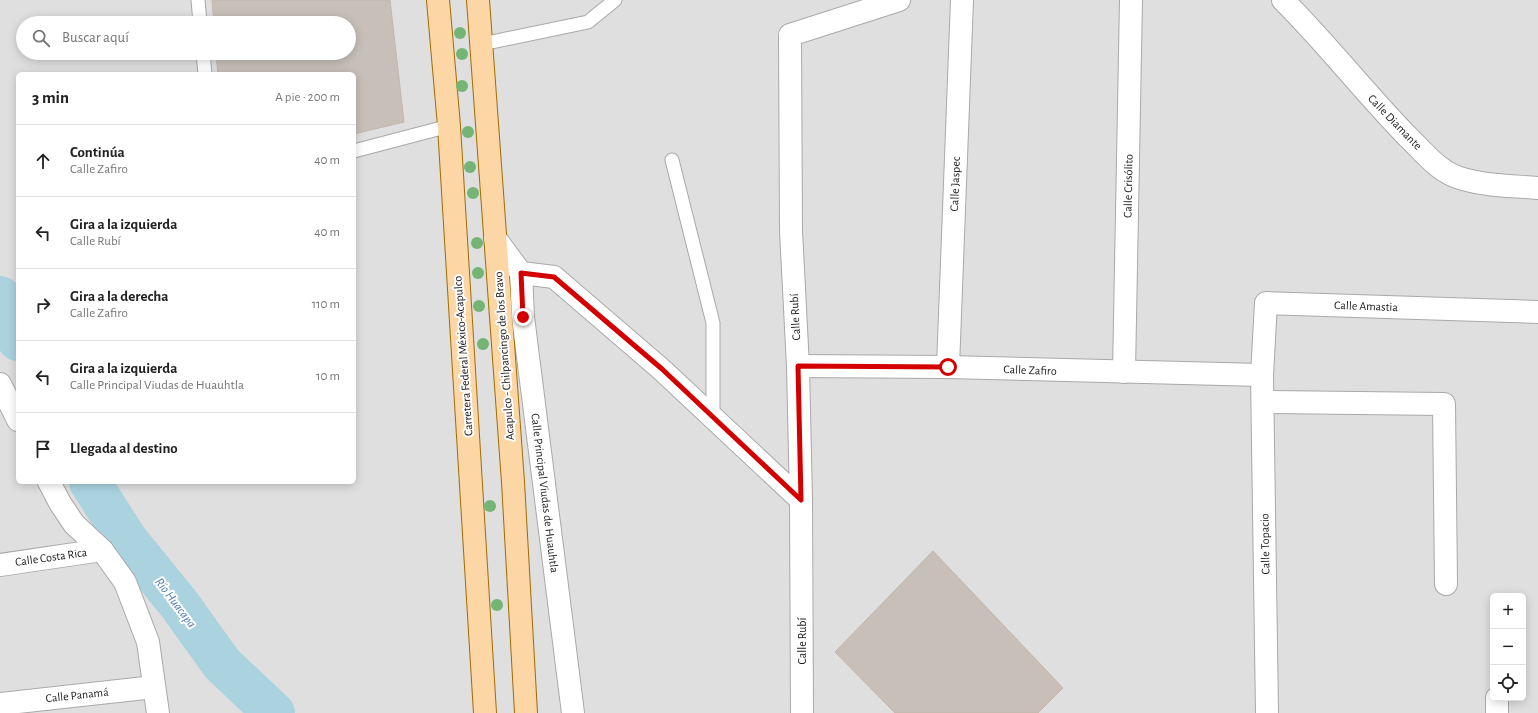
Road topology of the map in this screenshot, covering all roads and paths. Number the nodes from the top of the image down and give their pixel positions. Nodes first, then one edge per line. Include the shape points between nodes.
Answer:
1 (198, 0) edge
2 (438, 0) edge
3 (478, 0) edge
4 (615, 0) edge
5 (899, 0) edge
6 (962, 0) edge
7 (1131, 0) edge
8 (1283, 0) edge
9 (199, 16) edge
10 (482, 44) junction
11 (204, 60) edge
12 (205, 72) edge
13 (449, 126) junction
14 (356, 150) edge
15 (672, 160) dead end
16 (1538, 188) edge
17 (495, 238) junction
18 (521, 273) junction
19 (1538, 312) edge
20 (798, 366) junction
21 (948, 367) junction
22 (1124, 372) junction
23 (1262, 375) junction
24 (0, 384) edge
25 (1263, 402) junction
26 (16, 416) edge
27 (713, 418) junction
28 (50, 484) edge
29 (801, 500) junction
30 (102, 550) junction
31 (0, 565) edge
32 (1446, 584) dead end
33 (154, 687) junction
34 (1497, 701) edge
35 (0, 704) edge
36 (158, 713) edge
37 (484, 713) edge
38 (526, 713) edge
39 (573, 713) edge
40 (802, 713) edge
41 (1267, 713) edge
42 (1497, 713) edge

1 - 9 lane
2 - 13 main road, Carretera Federal México-Acapulco
3 - 10 main road, Acapulco - Chilpancingo de los Bravo
4 - 10 lane via 588,22
5 - 20 street, Calle Rubí via 790,35 791,231
6 - 21 street, Calle Jaspec
7 - 22 street, Calle Crisólito
8 - 16 street, Calle Diamante via 1304,20 1384,112 1440,169 1462,179
10 - 17 main road, Acapulco - Chilpancingo de los Bravo
11 - 12 lane
13 - 14 lane
13 - 37 main road, Carretera Federal México-Acapulco
15 - 27 lane via 713,323
17 - 18 street
17 - 38 main road, Acapulco - Chilpancingo de los Bravo via 513,482
18 - 27 street via 554,277 662,369
18 - 39 street, Calle Principal Viudas de Huauhtla via 524,324
19 - 23 street, Calle Amastia via 1266,303
20 - 21 street, Calle Zafiro
20 - 29 street, Calle Rubí
21 - 22 street, Calle Zafiro
22 - 23 street, Calle Zafiro
23 - 25 street, Calle Topacio
24 - 26 street
25 - 32 street via 1444,404
25 - 41 street, Calle Topacio
27 - 29 street
28 - 30 street via 74,524
29 - 40 street, Calle Rubí
30 - 31 street, Calle Costa Rica
30 - 33 street via 125,582 148,642
33 - 35 street, Calle Panamá
33 - 36 street
34 - 42 street

